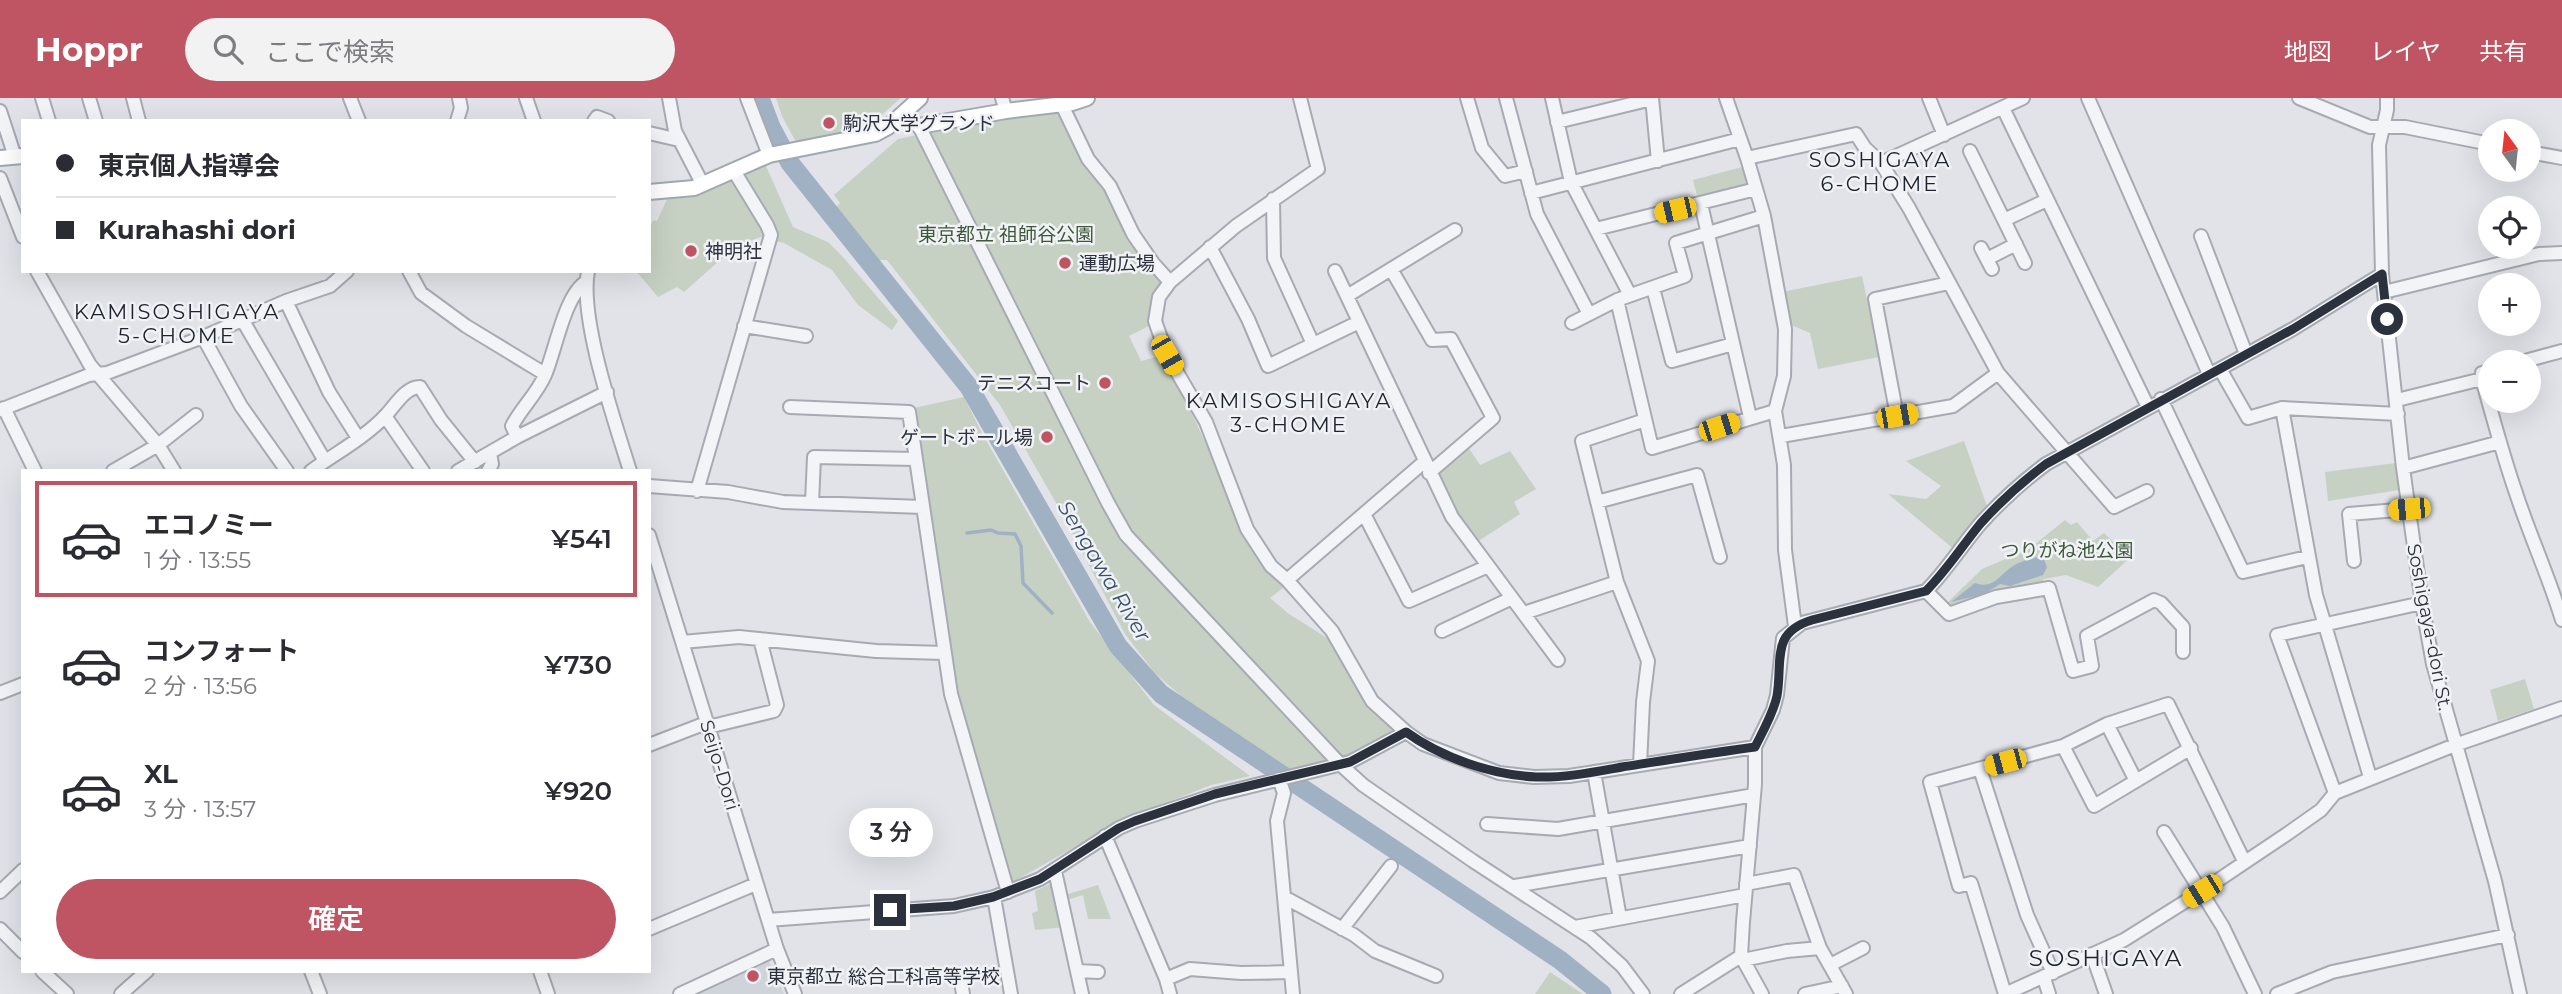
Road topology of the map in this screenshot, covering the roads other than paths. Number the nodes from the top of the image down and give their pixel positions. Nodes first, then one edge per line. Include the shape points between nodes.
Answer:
1 (42, 98) edge
2 (89, 98) edge
3 (133, 98) edge
4 (350, 98) edge
5 (459, 98) edge
6 (526, 98) edge
7 (668, 98) edge
8 (747, 98) edge
9 (920, 98) edge
10 (1087, 98) edge
11 (1300, 98) edge
12 (1467, 98) edge
13 (1506, 98) edge
14 (1552, 98) edge
15 (1726, 98) edge
16 (1929, 98) edge
17 (2023, 98) edge
18 (2088, 98) edge
19 (2299, 98) edge
20 (2387, 98) edge
21 (1652, 99) edge
22 (1004, 104) edge
23 (1062, 105) junction
24 (2003, 108) junction
25 (0, 111) edge
26 (48, 119) edge
27 (95, 119) edge
28 (138, 119) edge
29 (358, 119) edge
30 (458, 119) edge
31 (533, 119) edge
32 (1557, 122) junction
33 (919, 126) joint
34 (2385, 127) junction
35 (651, 133) edge
36 (1944, 135) junction
37 (1740, 139) junction
38 (679, 140) junction
39 (2478, 142) edge
40 (1970, 151) dead end
41 (2541, 154) edge
42 (771, 155) junction
43 (13, 157) edge
44 (1747, 158) junction
45 (2562, 158) edge
46 (1658, 161) junction
47 (1881, 163) junction
48 (734, 171) junction
49 (1526, 171) junction
50 (0, 178) edge
51 (1571, 182) junction
52 (703, 185) junction
53 (1756, 188) junction
54 (651, 192) edge
55 (1531, 193) junction
56 (1273, 199) junction
57 (2047, 200) junction
58 (1701, 204) junction
59 (1764, 216) junction
60 (2004, 220) junction
61 (1596, 229) junction
62 (1455, 230) dead end
63 (21, 232) edge
64 (1708, 234) junction
65 (2201, 236) dead end
66 (2016, 244) junction
67 (1210, 247) junction
68 (2562, 253) edge
69 (1987, 259) dead end
70 (2025, 262) dead end
71 (1391, 269) junction
72 (1335, 271) dead end
73 (38, 273) edge
74 (345, 273) edge
75 (411, 273) edge
76 (2382, 274) junction
77 (587, 277) edge
78 (1170, 282) junction
79 (1950, 283) junction
80 (1653, 288) junction
81 (2384, 292) junction
82 (1630, 295) junction
83 (1347, 296) junction
84 (1617, 300) junction
85 (286, 301) junction
86 (1589, 314) junction
87 (243, 321) junction
88 (1359, 322) junction
89 (1572, 323) dead end
90 (744, 326) junction
91 (806, 336) dead end
92 (203, 337) junction
93 (1313, 344) junction
94 (1733, 344) junction
95 (2562, 351) edge
96 (2246, 354) junction
97 (2541, 357) edge
98 (2215, 371) junction
99 (1998, 373) junction
100 (97, 374) junction
101 (545, 374) junction
102 (2478, 376) edge
103 (607, 392) junction
104 (2161, 399) junction
105 (2397, 400) junction
106 (790, 407) dead end
107 (2148, 407) junction
108 (2282, 408) junction
109 (2, 409) edge
110 (1775, 411) junction
111 (2494, 413) edge
112 (2398, 414) junction
113 (196, 415) dead end
114 (385, 416) junction
115 (1897, 416) junction
116 (1750, 417) junction
117 (1645, 420) junction
118 (1781, 436) junction
119 (517, 437) junction
120 (358, 438) junction
121 (2500, 442) junction
122 (158, 445) junction
123 (2068, 452) junction
124 (490, 454) junction
125 (916, 459) junction
126 (325, 461) junction
127 (475, 462) junction
128 (1427, 468) junction
129 (2403, 468) junction
130 (34, 469) edge
131 (116, 469) edge
132 (173, 469) edge
133 (285, 469) edge
134 (314, 469) edge
135 (422, 469) edge
136 (462, 469) edge
137 (489, 469) edge
138 (629, 469) edge
139 (651, 486) edge
140 (697, 491) junction
141 (2147, 491) dead end
142 (1597, 502) junction
143 (812, 503) junction
144 (923, 507) junction
145 (2409, 509) junction
146 (1364, 514) junction
147 (651, 541) edge
148 (1720, 557) dead end
149 (2308, 557) junction
150 (2354, 561) dead end
151 (1486, 567) junction
152 (1287, 580) junction
153 (1617, 582) junction
154 (1926, 591) junction
155 (1512, 598) junction
156 (2422, 603) junction
157 (1524, 613) junction
158 (2562, 621) edge
159 (2323, 624) junction
160 (1795, 626) junction
161 (1442, 631) dead end
162 (760, 639) junction
163 (682, 642) junction
164 (2183, 652) dead end
165 (944, 653) junction
166 (1558, 660) dead end
167 (21, 685) edge
168 (0, 693) edge
169 (2562, 708) edge
170 (2107, 724) junction
171 (707, 725) junction
172 (1406, 732) junction
173 (651, 744) edge
174 (2455, 745) junction
175 (2063, 746) junction
176 (1755, 747) junction
177 (2191, 748) junction
178 (1340, 764) junction
179 (1640, 765) junction
180 (1979, 769) junction
181 (1594, 772) junction
182 (2370, 777) junction
183 (1270, 781) junction
184 (2136, 781) junction
185 (2335, 793) junction
186 (1754, 795) junction
187 (1603, 821) junction
188 (1487, 824) dead end
189 (2164, 832) dead end
190 (1105, 836) junction
191 (1750, 846) junction
192 (2244, 861) junction
193 (1391, 866) dead end
194 (1612, 870) junction
195 (1055, 871) junction
196 (21, 872) edge
197 (756, 884) junction
198 (1515, 886) junction
199 (1746, 890) junction
200 (2202, 891) junction
201 (0, 892) edge
202 (1008, 892) junction
203 (993, 897) junction
204 (1284, 897) junction
205 (1620, 918) junction
206 (768, 920) junction
207 (1575, 927) junction
208 (651, 928) edge
209 (0, 929) edge
210 (1342, 929) junction
211 (2508, 935) junction
212 (1821, 948) junction
213 (1863, 948) dead end
214 (776, 949) junction
215 (21, 950) edge
216 (2092, 954) junction
217 (1742, 958) junction
218 (1830, 965) junction
219 (1077, 971) junction
220 (1098, 972) dead end
221 (1291, 972) junction
222 (44, 973) edge
223 (145, 973) edge
224 (312, 973) edge
225 (543, 973) edge
226 (2048, 975) junction
227 (1436, 976) dead end
228 (1166, 979) junction
229 (1844, 990) edge
230 (2281, 993) edge
231 (67, 994) edge
232 (121, 994) edge
233 (320, 994) edge
234 (548, 994) edge
235 (680, 994) edge
236 (795, 994) edge
237 (1011, 994) edge
238 (1082, 994) edge
239 (1170, 994) edge
240 (1293, 994) edge
241 (1643, 994) edge
242 (1681, 994) edge
243 (1762, 994) edge
244 (1805, 994) edge
245 (2005, 994) edge
246 (2049, 994) edge
247 (2106, 994) edge
248 (2255, 994) edge
249 (2520, 994) edge

1 - 26 street
2 - 27 street
3 - 28 street
4 - 29 street
5 - 30 street
6 - 31 street
7 - 38 street
8 - 42 street
9 - 42 main road via 875,134
10 - 23 main road
11 - 56 street via 1318,169
12 - 49 street via 1482,148 1505,176
13 - 49 street
14 - 32 street
15 - 37 street
16 - 36 street
17 - 24 street
18 - 98 street
19 - 34 street via 2370,127
20 - 34 street, Soshigaya-dori St.
21 - 32 street
21 - 46 street
22 - 23 main road
22 - 33 main road
23 - 78 street via 1133,234
24 - 36 street
24 - 57 street
25 - 43 street
32 - 51 street
33 - 178 street via 1126,535
34 - 39 street
34 - 76 street, Soshigaya-dori St. via 2379,145
35 - 38 street
36 - 47 street
37 - 44 street
37 - 46 street
38 - 52 street
40 - 60 street
41 - 45 street
42 - 48 main road
44 - 47 street via 1856,134
44 - 53 street
46 - 51 street
47 - 79 street
48 - 52 main road
48 - 90 street via 771,235
49 - 55 street
50 - 63 street
51 - 55 street
51 - 61 street
52 - 54 main road
53 - 58 street
53 - 59 street
55 - 86 street via 1537,214
56 - 67 street
56 - 93 street via 1274,257
57 - 60 street
57 - 107 street
58 - 61 street
58 - 64 street
59 - 64 street
59 - 110 street via 1785,329 1784,376
60 - 66 street
61 - 82 street
62 - 71 street
64 - 80 street via 1676,243 1685,276
64 - 94 street
65 - 96 street
66 - 69 street
66 - 70 street
67 - 78 street
67 - 93 street via 1268,366
68 - 81 street via 2539,254
71 - 83 street
71 - 128 street via 1432,340 1451,339 1493,418
72 - 83 street
73 - 100 street
74 - 85 street via 330,286
75 - 101 street via 421,293
76 - 81 street, Soshigaya-dori St.
76 - 96 street
77 - 101 street via 578,286
77 - 103 street via 589,318
78 - 152 street via 1159,297 1158,334 1206,422 1247,529 1271,566
79 - 99 street
79 - 115 street via 1875,299
80 - 82 street
80 - 94 street via 1672,361
81 - 105 street, Soshigaya-dori St.
82 - 84 street
83 - 88 street
84 - 86 street
84 - 117 street
85 - 87 street
85 - 120 street via 329,392
86 - 89 street
87 - 92 street
87 - 126 street
88 - 93 street
88 - 128 street
90 - 91 street
90 - 140 street
92 - 100 street
92 - 133 street
94 - 116 street
95 - 97 street
96 - 98 street
98 - 104 street
98 - 108 street via 2248,418
99 - 115 street via 1953,406
99 - 123 street
100 - 109 street
100 - 122 street
101 - 119 street via 512,426
102 - 105 street
103 - 119 street
103 - 138 street
104 - 107 street
104 - 149 street via 2243,572
105 - 112 street, Soshigaya-dori St.
106 - 125 street via 909,412
107 - 123 street
108 - 112 street
108 - 149 street
109 - 130 street
110 - 116 street
110 - 118 street
111 - 121 street
112 - 129 street, Soshigaya-dori St.
113 - 122 street
114 - 120 street
114 - 127 street via 401,398 420,387
114 - 135 street
115 - 118 street
116 - 117 street via 1652,448
117 - 142 street via 1582,441
118 - 160 street via 1785,550
119 - 124 street
120 - 126 street
121 - 129 street
121 - 158 street
122 - 131 street
122 - 132 street
123 - 141 street via 2114,507
123 - 154 street via 2016,487
124 - 127 street
124 - 137 street
125 - 143 street via 814,457
125 - 144 street
126 - 134 street
127 - 136 street
128 - 146 street
128 - 151 street via 1452,517
129 - 145 street, Soshigaya-dori St.
139 - 140 street
140 - 143 street
142 - 148 street via 1698,475
142 - 153 street
143 - 144 street
144 - 165 street
145 - 150 street via 2349,514
145 - 156 street, Soshigaya-dori St.
146 - 151 street via 1409,601
146 - 152 street
147 - 163 street, Seijo-Dori
149 - 159 street
151 - 155 street
152 - 172 street via 1332,631 1372,701
153 - 157 street
153 - 179 street via 1648,661
154 - 160 street
154 - 164 street via 1949,614 1996,597 2049,588 2073,671 2092,666 2087,636 2154,600 2183,627
155 - 157 street
155 - 161 street
156 - 159 street
156 - 174 street, Soshigaya-dori St.
157 - 166 street
159 - 182 street
159 - 185 street via 2277,635
160 - 176 street via 1783,638 1775,702
162 - 163 street
162 - 165 street
162 - 171 street via 774,711
163 - 171 street, Seijo-Dori
165 - 202 street via 951,694
167 - 168 street
169 - 174 street
170 - 175 street
170 - 177 street via 2168,704
170 - 184 street
171 - 173 street
171 - 197 street, Seijo-Dori
172 - 178 street
172 - 181 street via 1423,744 1499,773 1551,777
174 - 182 street
174 - 211 street, Soshigaya-dori St.
175 - 180 street
175 - 184 street via 2094,806
176 - 179 street
176 - 186 street
177 - 184 street
177 - 192 street
178 - 183 street
178 - 198 street via 1363,785
179 - 181 street
180 - 226 street
180 - 245 street via 1930,782 1959,886 1971,883
181 - 187 street
182 - 185 street
183 - 190 street via 1192,802
183 - 204 street via 1284,794 1277,821
185 - 192 street via 2321,810
186 - 187 street
186 - 191 street
187 - 188 street via 1558,829
187 - 194 street
189 - 200 street
190 - 195 street
190 - 228 street
191 - 194 street
191 - 199 street
192 - 200 street
193 - 210 street
194 - 198 street
194 - 205 street
195 - 202 street
195 - 219 street
196 - 201 street
197 - 206 street, Seijo-Dori
197 - 208 street
198 - 207 street
199 - 205 street
199 - 212 street via 1794,875
199 - 217 street
200 - 216 street via 2124,940
200 - 248 street
202 - 203 street
203 - 206 street via 954,906
203 - 237 street
204 - 210 street
204 - 221 street
205 - 207 street
206 - 214 street, Seijo-Dori
207 - 241 street via 1603,947
209 - 215 street
210 - 227 street via 1376,951
211 - 230 street via 2332,972
211 - 249 street, Soshigaya-dori St.
212 - 217 street
212 - 218 street
213 - 218 street
214 - 235 street
214 - 236 street, Seijo-Dori
216 - 226 street
216 - 247 street
217 - 242 street
217 - 243 street
218 - 229 street
219 - 220 street
219 - 238 street
221 - 228 street via 1190,969
221 - 240 street
222 - 231 street
223 - 232 street
224 - 233 street
225 - 234 street
226 - 245 street
226 - 246 street
228 - 239 street
229 - 244 street

